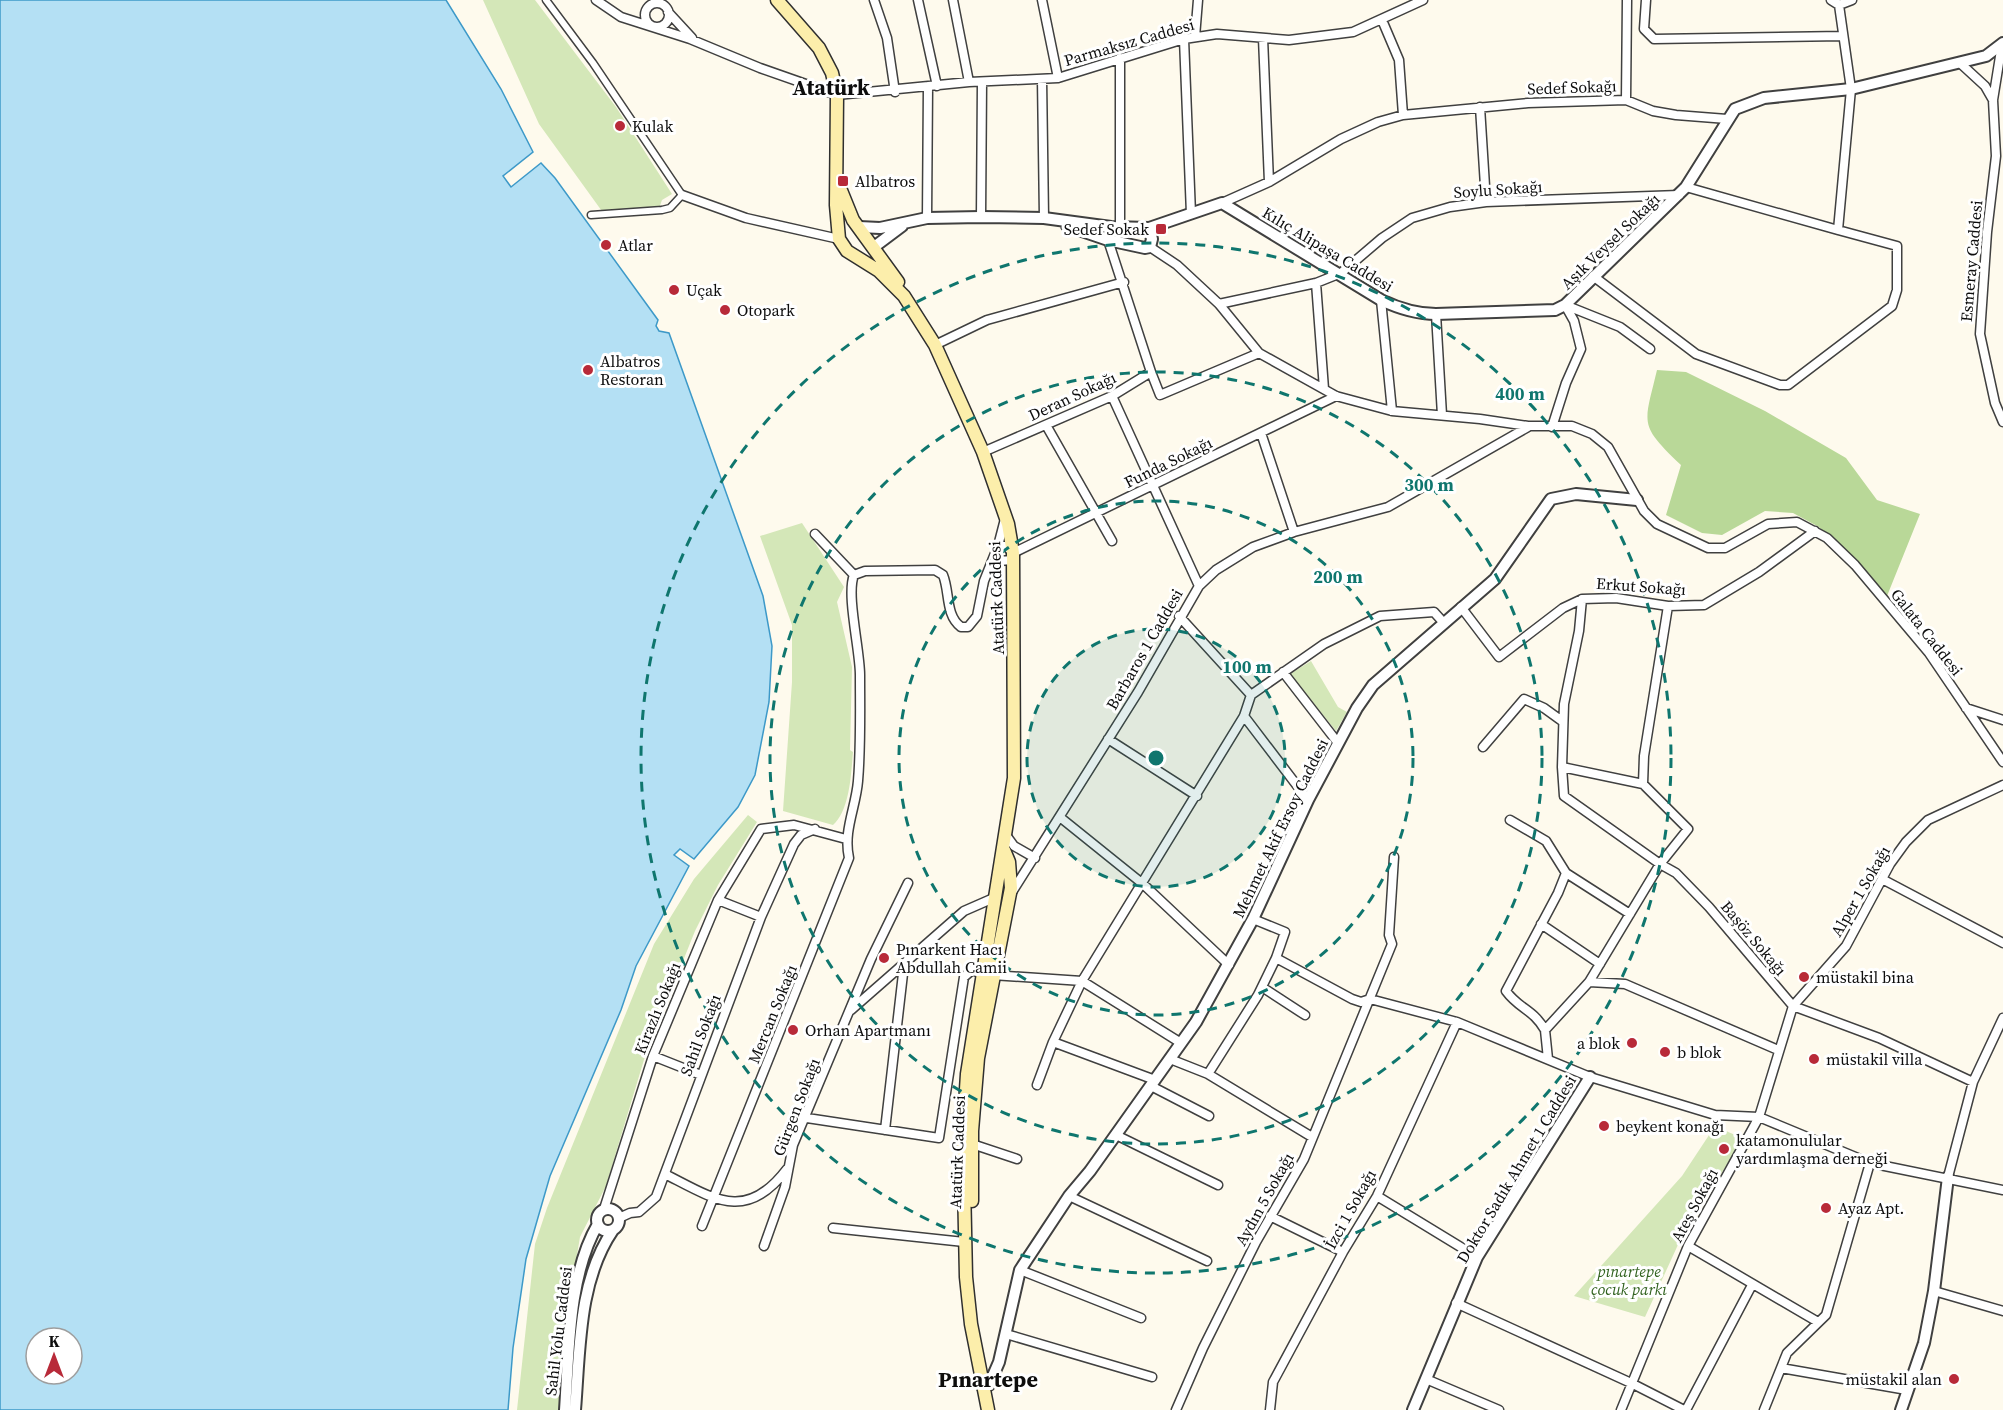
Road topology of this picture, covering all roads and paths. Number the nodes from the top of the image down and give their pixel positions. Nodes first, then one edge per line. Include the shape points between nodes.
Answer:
1 (546, 0) edge
2 (596, 0) edge
3 (777, 0) edge
4 (874, 0) edge
5 (918, 0) edge
6 (952, 0) edge
7 (1042, 0) edge
8 (1198, 0) edge
9 (1423, 0) edge
10 (1627, 0) edge
11 (1646, 0) edge
12 (1852, 0) edge
13 (659, 2) edge
14 (1835, 3) edge
15 (668, 12) junction
16 (1382, 20) junction
17 (651, 26) junction
18 (1843, 36) junction
19 (1196, 37) junction
20 (1263, 38) junction
21 (1184, 39) junction
22 (694, 41) junction
23 (2002, 44) edge
24 (1120, 58) junction
25 (1959, 63) junction
26 (1058, 78) junction
27 (1042, 79) junction
28 (969, 82) junction
29 (982, 82) junction
30 (933, 86) junction
31 (1851, 89) junction
32 (895, 92) junction
33 (837, 95) junction
34 (1626, 100) junction
35 (1993, 100) junction
36 (1480, 107) junction
37 (1403, 115) junction
38 (1727, 119) junction
39 (2000, 158) edge
40 (837, 182) junction
41 (1269, 182) junction
42 (1682, 191) junction
43 (682, 195) junction
44 (1486, 202) junction
45 (1222, 203) junction
46 (1191, 214) junction
47 (591, 215) dead end
48 (981, 217) junction
49 (927, 218) junction
50 (1044, 218) junction
51 (908, 223) junction
52 (860, 227) junction
53 (1115, 227) junction
54 (1132, 228) junction
55 (1149, 228) junction
56 (1838, 230) junction
57 (839, 239) junction
58 (1108, 240) junction
59 (1132, 246) junction
60 (874, 247) junction
61 (1150, 247) junction
62 (856, 257) junction
63 (1341, 273) junction
64 (1593, 276) junction
65 (1124, 282) junction
66 (1316, 283) junction
67 (904, 296) junction
68 (1381, 300) junction
69 (1219, 304) junction
70 (1565, 305) junction
71 (1437, 314) junction
72 (935, 345) junction
73 (1650, 349) dead end
74 (1259, 353) junction
75 (1151, 372) junction
76 (1324, 389) junction
77 (1112, 396) junction
78 (1336, 396) junction
79 (1392, 411) junction
80 (1442, 415) junction
81 (2003, 422) edge
82 (1046, 425) junction
83 (1528, 426) junction
84 (1552, 427) junction
85 (1261, 433) junction
86 (982, 452) junction
87 (1153, 487) junction
88 (1637, 500) junction
89 (1097, 513) junction
90 (1005, 515) junction
91 (1815, 531) junction
92 (1294, 532) junction
93 (815, 534) dead end
94 (1112, 541) dead end
95 (998, 546) junction
96 (1014, 556) junction
97 (988, 571) junction
98 (854, 575) junction
99 (1198, 586) junction
100 (1582, 599) junction
101 (1668, 606) junction
102 (1461, 608) junction
103 (1179, 616) junction
104 (1443, 622) junction
105 (1283, 672) junction
106 (1251, 695) junction
107 (1966, 708) junction
108 (1244, 716) junction
109 (2003, 720) edge
110 (1562, 722) junction
111 (1108, 739) junction
112 (1338, 743) junction
113 (1484, 747) dead end
114 (2003, 762) edge
115 (1562, 767) junction
116 (1643, 784) junction
117 (2003, 785) edge
118 (1197, 796) junction
119 (1308, 800) junction
120 (1061, 818) junction
121 (1510, 820) dead end
122 (776, 828) junction
123 (815, 829) junction
124 (1006, 835) junction
125 (846, 839) junction
126 (794, 844) junction
127 (1004, 850) junction
128 (1022, 851) junction
129 (1035, 858) junction
130 (1394, 858) dead end
131 (1660, 864) junction
132 (1566, 873) junction
133 (1882, 879) junction
134 (908, 883) dead end
135 (1143, 884) junction
136 (1010, 896) junction
137 (996, 897) junction
138 (718, 900) junction
139 (1630, 914) junction
140 (761, 917) junction
141 (1253, 919) junction
142 (1541, 924) junction
143 (2003, 943) edge
144 (1276, 958) junction
145 (1600, 964) junction
146 (1229, 965) junction
147 (904, 966) junction
148 (987, 975) junction
149 (1082, 981) junction
150 (1589, 982) junction
151 (1262, 987) junction
152 (1370, 999) junction
153 (1793, 1006) junction
154 (850, 1011) junction
155 (1305, 1015) dead end
156 (2003, 1018) edge
157 (1457, 1022) junction
158 (1545, 1030) junction
159 (1053, 1042) junction
160 (1181, 1043) junction
161 (1778, 1050) junction
162 (653, 1056) junction
163 (1170, 1059) junction
164 (1548, 1059) junction
165 (1208, 1074) junction
166 (701, 1075) junction
167 (1590, 1077) junction
168 (1973, 1082) junction
169 (1153, 1083) junction
170 (1037, 1086) dead end
171 (1209, 1116) dead end
172 (1759, 1117) junction
173 (807, 1118) junction
174 (885, 1130) junction
175 (1116, 1135) junction
176 (1312, 1137) junction
177 (972, 1144) junction
178 (1017, 1159) dead end
179 (1870, 1163) junction
180 (788, 1167) junction
181 (665, 1174) junction
182 (1948, 1178) junction
183 (1218, 1185) dead end
184 (2003, 1190) edge
185 (1069, 1196) junction
186 (1377, 1196) junction
187 (713, 1199) junction
188 (604, 1209) junction
189 (1270, 1216) junction
190 (619, 1218) junction
191 (598, 1224) junction
192 (702, 1226) dead end
193 (834, 1228) dead end
194 (613, 1230) junction
195 (964, 1242) junction
196 (764, 1246) dead end
197 (1688, 1246) junction
198 (1343, 1252) junction
199 (1477, 1257) junction
200 (1207, 1262) dead end
201 (1020, 1270) junction
202 (1752, 1285) junction
203 (1934, 1291) junction
204 (1456, 1303) junction
205 (2003, 1311) edge
206 (1140, 1318) dead end
207 (1818, 1322) junction
208 (1006, 1334) junction
209 (999, 1362) junction
210 (1781, 1368) junction
211 (982, 1371) junction
212 (1152, 1377) dead end
213 (1426, 1379) junction
214 (1632, 1383) junction
215 (986, 1385) junction
216 (1907, 1390) junction
217 (565, 1410) edge
218 (575, 1410) edge
219 (988, 1410) edge
220 (995, 1410) edge
221 (1176, 1410) edge
222 (1270, 1410) edge
223 (1413, 1410) edge
224 (1499, 1410) edge
225 (1621, 1410) edge
226 (1685, 1410) edge
227 (1764, 1410) edge
228 (1901, 1410) edge

1 - 43 street
2 - 17 street via 621,17
3 - 33 main road via 819,48 832,73
4 - 32 street via 887,38
5 - 30 street
6 - 28 street
7 - 26 street
8 - 19 street
9 - 16 street, Parmaksız Caddesi
10 - 34 street
11 - 18 street via 1644,29 1654,39
12 - 14 street
13 - 15 street
13 - 17 street via 649,6 645,13
14 - 18 street
15 - 17 street via 666,23
15 - 22 street
16 - 20 street, Parmaksız Caddesi via 1353,32 1289,40
16 - 37 street via 1399,60
17 - 22 street
18 - 31 street
19 - 20 street, Parmaksız Caddesi via 1217,34
19 - 21 street, Parmaksız Caddesi
20 - 41 street
21 - 24 street, Parmaksız Caddesi
21 - 46 street
22 - 33 street
23 - 25 street via 1986,56
23 - 35 street, Esmeray Caddesi
24 - 26 street, Parmaksız Caddesi
24 - 53 street
25 - 31 street
25 - 35 street via 1985,86
26 - 27 street, Parmaksız Caddesi
27 - 29 street, Parmaksız Caddesi
27 - 50 street
28 - 29 street, Parmaksız Caddesi
28 - 30 street, Parmaksız Caddesi
29 - 48 street
30 - 32 street, Parmaksız Caddesi
30 - 49 street
31 - 38 street via 1747,102
31 - 56 street
32 - 33 street, Parmaksız Caddesi
33 - 40 main road
34 - 36 street, Sedef Sokağı
34 - 38 street, Sedef Sokağı via 1653,111
35 - 39 street, Esmeray Caddesi
36 - 37 street, Sedef Sokağı
36 - 44 street
37 - 41 street, Sedef Sokağı via 1341,139
38 - 42 street, Aşık Veysel Sokağı
39 - 81 street, Esmeray Caddesi via 1987,232 1980,334
40 - 52 main road via 845,207
40 - 57 main road
41 - 45 street, Sedef Sokağı
42 - 44 street, Soylu Sokağı
42 - 56 street, Soylu Sokağı
42 - 64 street, Aşık Veysel Sokağı
43 - 47 street via 670,208 662,210
43 - 57 street via 746,218
44 - 63 street, Soylu Sokağı via 1412,218
45 - 46 street, Sedef Sokağı
45 - 63 street, Kılıç Alipaşa Caddesi
46 - 55 street, Sedef Sokağı
48 - 49 street
48 - 50 street
49 - 51 street
50 - 53 street
50 - 58 street
51 - 52 street
51 - 60 street
52 - 57 main road
52 - 60 main road
53 - 54 street
53 - 58 street
54 - 55 street
54 - 59 street
55 - 61 street
56 - 64 street, Soylu Sokağı via 1897,246 1898,290 1892,306 1882,315 1788,386 1696,354
57 - 62 main road
58 - 59 street
58 - 65 street
59 - 61 street
60 - 62 main road via 868,255
60 - 67 main road
61 - 69 street
62 - 67 main road via 879,271
63 - 66 street, Soylu Sokağı
63 - 68 street, Kılıç Alipaşa Caddesi
64 - 70 street, Aşık Veysel Sokağı
65 - 72 street via 987,320
65 - 75 street
66 - 69 street, Soylu Sokağı
66 - 76 street
67 - 72 main road, Atatürk Caddesi
68 - 71 street, Kılıç Alipaşa Caddesi via 1419,314
68 - 79 street
69 - 74 street
70 - 71 street, Kılıç Alipaşa Caddesi via 1537,313
70 - 73 street via 1620,327
70 - 84 street, Aşık Veysel Sokağı via 1581,349
71 - 80 street
72 - 86 main road, Atatürk Caddesi
74 - 75 street via 1160,395
74 - 76 street
75 - 77 street, Deran Sokağı
76 - 78 street
77 - 82 street, Deran Sokağı
77 - 87 street
78 - 79 street
78 - 85 street, Funda Sokağı
79 - 80 street
80 - 83 street
82 - 86 street, Deran Sokağı
82 - 89 street
83 - 84 street
83 - 92 street, Barbaros 1 Caddesi via 1388,507
84 - 88 street via 1572,426 1592,434 1608,447
85 - 87 street, Funda Sokağı
85 - 92 street
86 - 90 main road, Atatürk Caddesi
87 - 89 street, Funda Sokağı
87 - 99 street
88 - 91 street via 1657,524 1708,548 1725,548 1768,524 1797,522
88 - 102 street, Mehmet Akif Ersoy Caddesi via 1576,494 1551,499 1495,579
89 - 94 street
89 - 96 street, Funda Sokağı
90 - 95 street
90 - 96 main road, Atatürk Caddesi
91 - 101 street, Erkut Sokağı via 1759,572 1704,605
91 - 107 street, Galata Caddesi via 1855,565 1929,653
92 - 99 street, Barbaros 1 Caddesi via 1253,547
93 - 98 street
95 - 96 street via 1006,546
95 - 97 street
96 - 97 street, Funda Sokağı via 997,561
96 - 124 main road, Atatürk Caddesi via 1014,778
97 - 98 street via 977,616 973,623 961,627 951,616 944,575 935,570 865,571
98 - 125 street, Mercan Sokağı via 852,593 860,652 858,779
99 - 103 street, Barbaros 1 Caddesi
100 - 101 street, Erkut Sokağı via 1616,598
100 - 102 street, Erkut Sokağı via 1563,608 1499,657
100 - 110 street
101 - 116 street
102 - 104 street, Mehmet Akif Ersoy Caddesi
103 - 106 street
103 - 111 street, Barbaros 1 Caddesi
104 - 105 street via 1434,612 1380,616
104 - 112 street, Mehmet Akif Ersoy Caddesi via 1372,685
105 - 106 street
105 - 112 street
106 - 108 street
107 - 109 street
107 - 114 street, Galata Caddesi
108 - 118 street
108 - 119 street
110 - 113 street via 1524,699
110 - 115 street
111 - 118 street
111 - 120 street, Barbaros 1 Caddesi
112 - 119 street, Mehmet Akif Ersoy Caddesi
115 - 116 street
115 - 131 street, Başöz Sokağı via 1564,796
116 - 131 street via 1688,829
117 - 133 street, Alper 1 Sokağı via 1928,820 1906,842
118 - 135 street
119 - 141 street, Mehmet Akif Ersoy Caddesi
120 - 129 street, Barbaros 1 Caddesi
120 - 135 street
121 - 132 street via 1546,841
122 - 123 street via 794,825
122 - 126 street
122 - 138 street, Kirazlı Sokağı via 761,829
123 - 125 street
123 - 126 street via 801,835
124 - 127 main road, Atatürk Caddesi
124 - 128 street
125 - 187 street, Mercan Sokağı via 849,858
126 - 140 street, Sahil Sokağı
127 - 128 street
127 - 136 main road, Atatürk Caddesi via 1011,872
127 - 137 main road, Atatürk Caddesi
128 - 129 street
129 - 136 street, Barbaros 1 Caddesi
130 - 152 street via 1389,935 1392,945
131 - 139 street
131 - 153 street, Başöz Sokağı via 1676,873 1708,907
132 - 139 street
132 - 142 street
133 - 143 street
133 - 153 street, Alper 1 Sokağı via 1846,946
134 - 154 street, Gürgen Sokağı
135 - 146 street
135 - 149 street
136 - 137 main road
136 - 148 main road, Atatürk Caddesi
137 - 147 street via 964,912
137 - 148 main road, Atatürk Caddesi
138 - 140 street
138 - 162 street, Kirazlı Sokağı
139 - 145 street
140 - 166 street, Sahil Sokağı
141 - 144 street via 1285,932
141 - 146 street, Mehmet Akif Ersoy Caddesi
142 - 145 street
142 - 158 street via 1506,991 1514,1002 1537,1015
144 - 151 street
144 - 152 street via 1352,999
145 - 150 street
146 - 160 street, Mehmet Akif Ersoy Caddesi
147 - 154 street
147 - 174 street
148 - 149 street
148 - 174 street via 972,970 964,977 939,1138
148 - 177 main road, Atatürk Caddesi
148 - 195 main road, Atatürk Caddesi via 966,1084
149 - 159 street
149 - 160 street
150 - 158 street
150 - 161 street via 1625,984
151 - 155 street
151 - 165 street
152 - 157 street
152 - 176 street, Aydın 5 Sokağı
153 - 161 street, Alper 1 Sokağı
153 - 168 street, Başöz Sokağı via 1879,1038
154 - 173 street, Gürgen Sokağı
156 - 168 street
157 - 164 street
157 - 186 street, İzci 1 Sokağı
158 - 164 street
159 - 169 street
159 - 170 street
160 - 163 street, Mehmet Akif Ersoy Caddesi
161 - 172 street, Alper 1 Sokağı
162 - 166 street
162 - 188 street, Kirazlı Sokağı
163 - 165 street
163 - 169 street, Mehmet Akif Ersoy Caddesi
164 - 167 street
165 - 176 street
166 - 181 street, Sahil Sokağı
167 - 172 street via 1715,1115
167 - 199 street, Doktor Sadık Ahmet 1 Caddesi
168 - 182 street
169 - 171 street
169 - 175 street, Mehmet Akif Ersoy Caddesi
172 - 179 street
172 - 197 street, Ateş Sokağı
173 - 174 street
173 - 180 street, Gürgen Sokağı
175 - 183 street
175 - 185 street, Mehmet Akif Ersoy Caddesi
176 - 189 street, Aydın 5 Sokağı via 1304,1159
177 - 178 street
177 - 211 main road, Atatürk Caddesi via 974,1282
179 - 182 street
179 - 207 street via 1826,1315
180 - 187 street via 777,1182 742,1203
180 - 196 street, Gürgen Sokağı
181 - 187 street
181 - 190 street, Sahil Sokağı via 648,1206
182 - 184 street
182 - 203 street
185 - 200 street
185 - 201 street, Mehmet Akif Ersoy Caddesi
186 - 198 street, İzci 1 Sokağı
186 - 199 street
187 - 192 street, Mercan Sokağı
188 - 190 street via 613,1210
188 - 191 street via 598,1215
189 - 198 street
189 - 221 street, Aydın 5 Sokağı
190 - 194 street
191 - 194 street via 603,1230
191 - 217 street, Sahil Yolu Caddesi via 582,1256
193 - 195 street
194 - 218 street, Sahil Yolu Caddesi via 593,1265 584,1313
195 - 211 main road, Atatürk Caddesi via 971,1324
197 - 202 street
197 - 214 street, Ateş Sokağı
198 - 222 street, İzci 1 Sokağı via 1273,1383
199 - 204 street, Doktor Sadık Ahmet 1 Caddesi
201 - 206 street
201 - 208 street, Mehmet Akif Ersoy Caddesi
202 - 207 street
202 - 226 street
203 - 205 street
203 - 216 street via 1924,1343
204 - 213 street, Doktor Sadık Ahmet 1 Caddesi
204 - 214 street
207 - 210 street via 1787,1353
208 - 209 street, Mehmet Akif Ersoy Caddesi
208 - 212 street
209 - 211 street
209 - 215 street, Mehmet Akif Ersoy Caddesi
210 - 216 street
210 - 227 street
211 - 215 main road, Atatürk Caddesi
213 - 223 street, Doktor Sadık Ahmet 1 Caddesi
213 - 224 street
214 - 225 street, Ateş Sokağı
214 - 226 street
215 - 219 main road, Atatürk Caddesi
215 - 220 main road, Atatürk Caddesi
216 - 228 street

